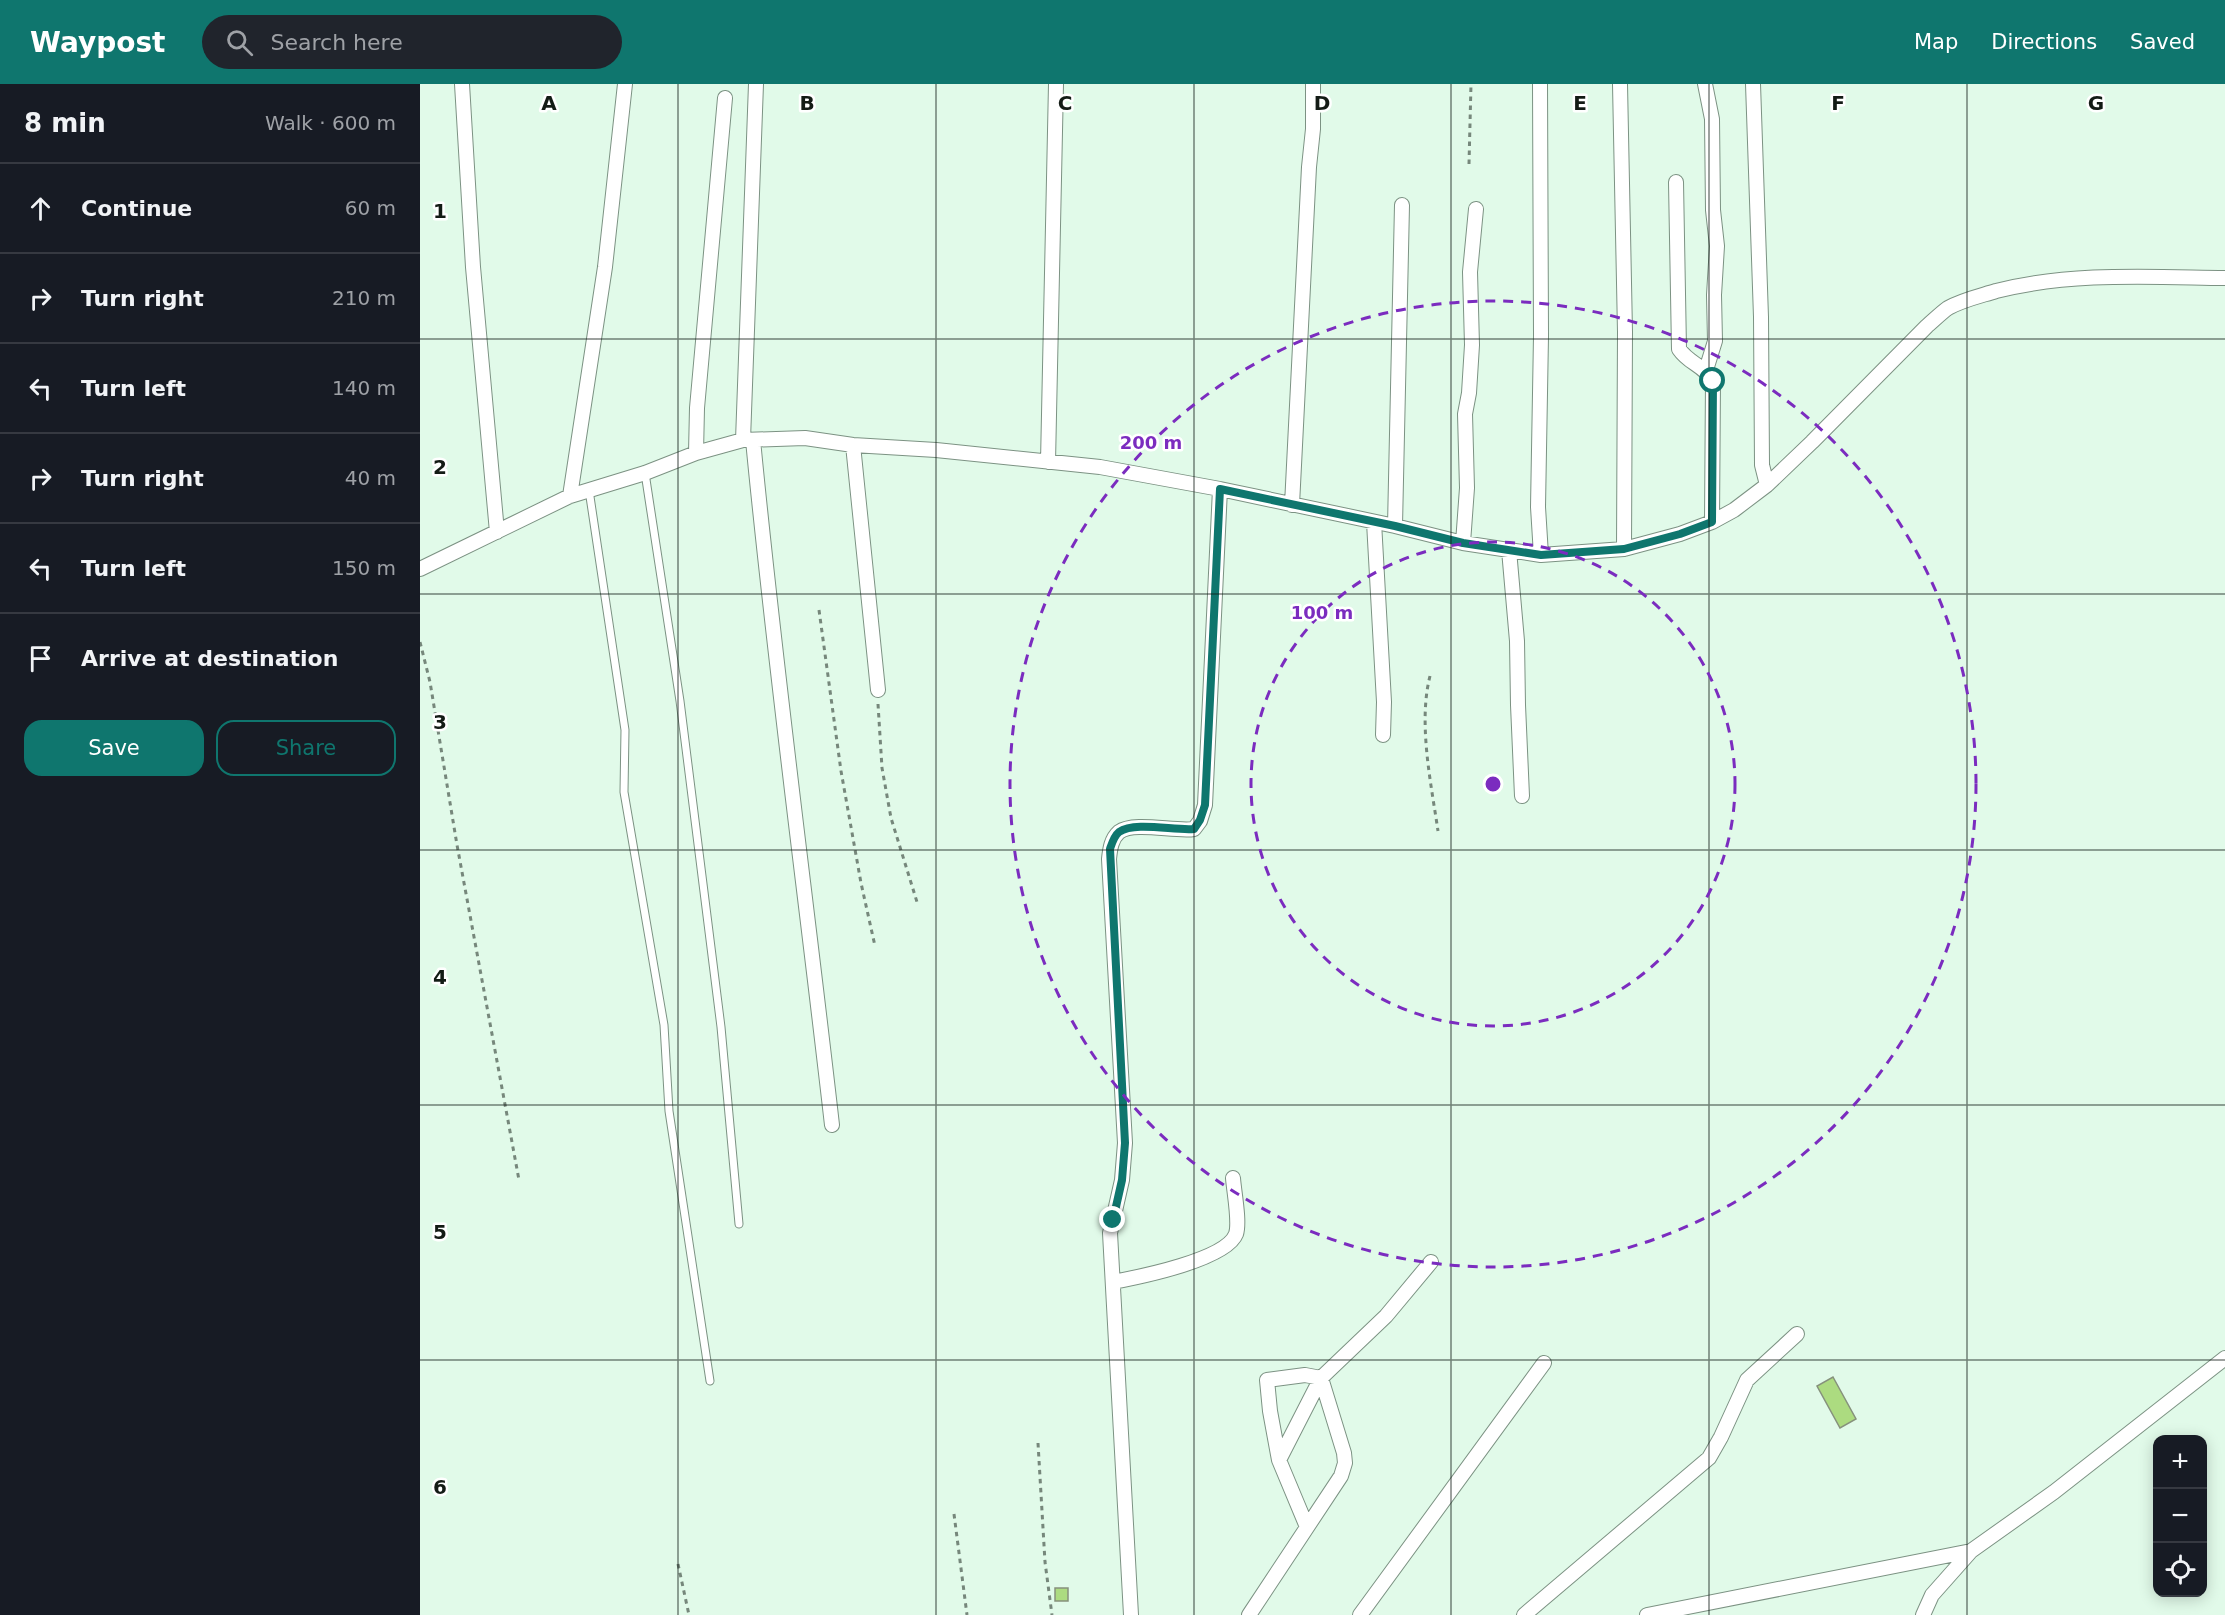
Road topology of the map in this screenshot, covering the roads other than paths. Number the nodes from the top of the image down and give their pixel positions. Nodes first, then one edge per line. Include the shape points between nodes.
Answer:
1 (462, 84) edge
2 (625, 84) edge
3 (756, 84) edge
4 (1056, 84) edge
5 (1313, 84) edge
6 (1540, 84) edge
7 (1620, 84) edge
8 (1705, 84) edge
9 (1753, 84) edge
10 (724, 98) dead end
11 (1676, 182) dead end
12 (1402, 205) dead end
13 (1476, 209) dead end
14 (2225, 278) edge
15 (1706, 370) junction
16 (748, 440) junction
17 (853, 445) junction
18 (696, 453) junction
19 (1048, 462) junction
20 (645, 473) junction
21 (1767, 485) junction
22 (1220, 489) junction
23 (589, 490) junction
24 (570, 496) junction
25 (1292, 505) junction
26 (1374, 522) junction
27 (1712, 522) junction
28 (1395, 526) junction
29 (497, 532) junction
30 (1463, 543) junction
31 (1624, 549) junction
32 (1509, 550) junction
33 (1541, 555) junction
34 (420, 569) edge
35 (878, 690) road end
36 (1383, 735) dead end
37 (1522, 796) dead end
38 (832, 1125) dead end
39 (1233, 1178) dead end
40 (739, 1224) dead end
41 (1431, 1262) dead end
42 (1113, 1282) junction
43 (1797, 1334) dead end
44 (2225, 1358) edge
45 (1544, 1363) dead end
46 (1321, 1378) junction
47 (710, 1381) dead end
48 (1279, 1460) junction
49 (1307, 1527) junction
50 (1971, 1551) junction
51 (1131, 1615) edge
52 (1249, 1615) edge
53 (1360, 1615) edge
54 (1524, 1615) edge
55 (1647, 1615) edge
56 (1923, 1615) edge

1 - 29 street
2 - 24 street via 605,267
3 - 16 street
4 - 19 street
5 - 25 street
6 - 33 street
7 - 31 street
8 - 15 street via 1712,119 1717,246 1715,341
9 - 21 street via 1762,465
10 - 18 street
11 - 15 street via 1679,349
12 - 28 street
13 - 30 street via 1470,273 1472,345 1465,414 1467,488
14 - 21 street via 2058,280 2012,287 1949,308
15 - 27 street via 1713,381
16 - 17 street via 805,438
16 - 18 street
16 - 38 street
17 - 19 street
17 - 35 street
18 - 20 street
19 - 22 street via 1100,467
20 - 23 street
20 - 40 lane via 680,701 722,1027
21 - 27 street
22 - 25 street
22 - 42 street via 1203,813 1194,829 1129,828 1119,832 1110,849 1125,1143 1122,1180 1110,1233
23 - 24 street
23 - 47 lane via 625,730 624,792 664,1025 669,1111
24 - 29 street
25 - 26 street
26 - 28 street
26 - 36 street
27 - 31 street
28 - 30 street
29 - 34 street
30 - 32 street
31 - 33 street
32 - 33 street
32 - 37 street via 1517,641
39 - 42 street via 1237,1232 1230,1245 1186,1265
41 - 46 street via 1386,1316
42 - 51 street
43 - 54 street via 1747,1380 1709,1458
44 - 50 street via 2054,1492
45 - 53 street
46 - 48 street
46 - 48 street via 1305,1375 1267,1380
46 - 49 street via 1345,1463 1341,1476
48 - 49 street
49 - 52 street
50 - 55 street
50 - 56 street via 1932,1594

